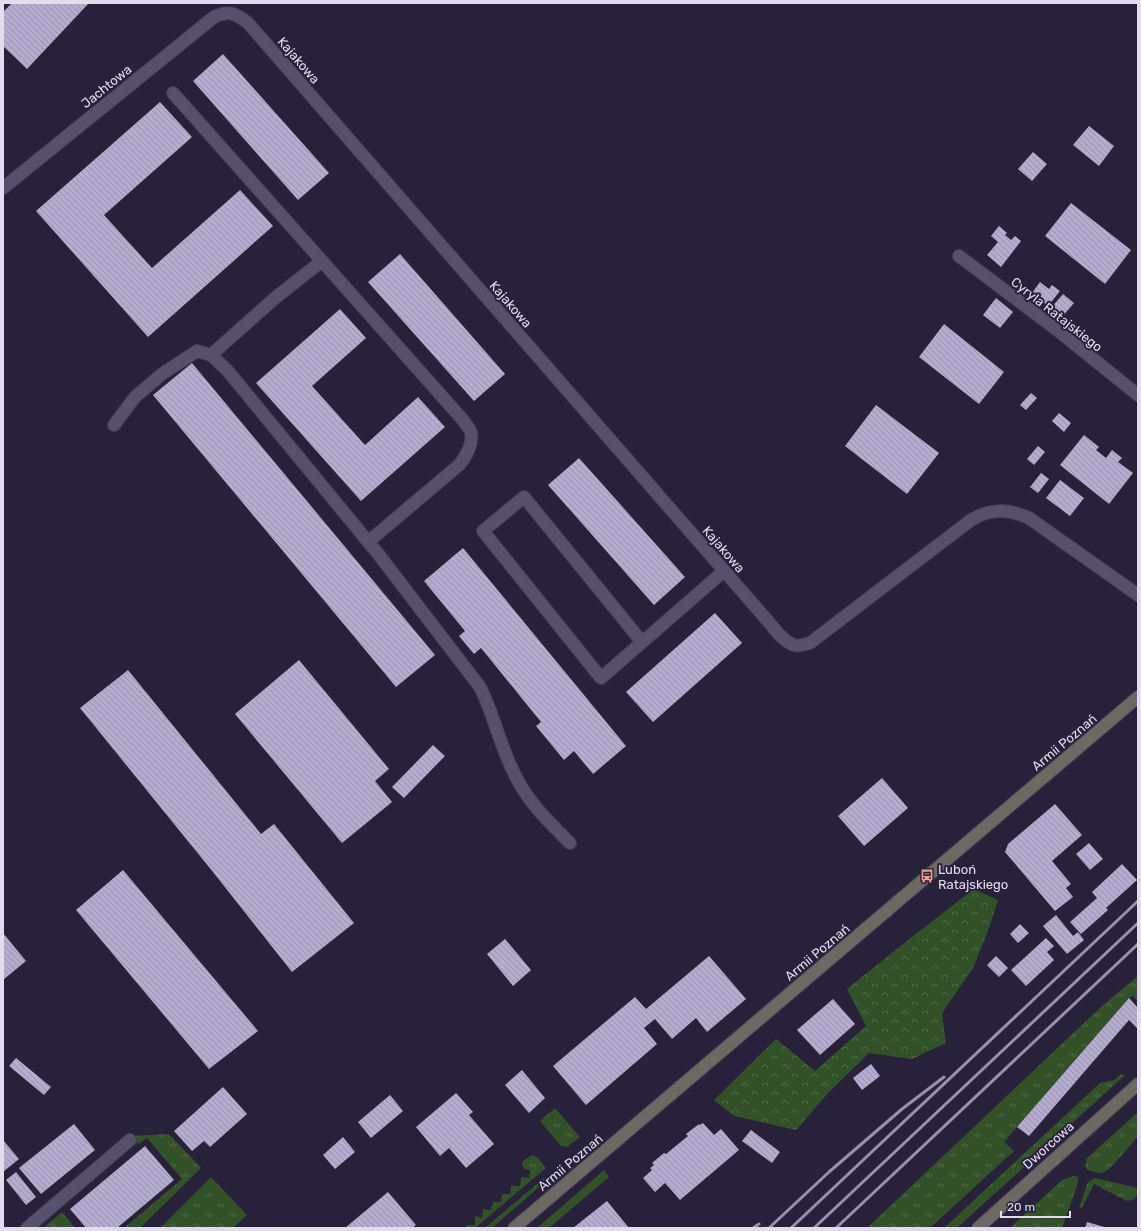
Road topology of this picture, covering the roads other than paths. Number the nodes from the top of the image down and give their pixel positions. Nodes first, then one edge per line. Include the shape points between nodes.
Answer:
1 (230, 13) joint
2 (173, 93) dead end
3 (3, 188) edge
4 (959, 256) dead end
5 (322, 261) junction
6 (211, 355) junction
7 (1138, 395) edge
8 (114, 425) dead end
9 (368, 542) junction
10 (724, 571) junction
11 (1138, 595) edge
12 (642, 642) junction
13 (1138, 697) edge
14 (570, 843) dead end
15 (1138, 1084) edge
16 (130, 1140) dead end
17 (27, 1228) edge
18 (514, 1228) edge
19 (978, 1228) edge

1 - 3 street, Jachtowa via 214,17
1 - 10 street, Kajakowa via 248,23
2 - 5 street
4 - 7 street, Cyryla Ratajskiego
5 - 6 street via 275,298
5 - 9 street via 471,432 466,456 459,465
6 - 8 street via 197,351 162,374 135,397
6 - 9 street via 228,370
9 - 14 street via 480,687 519,784 540,813
10 - 11 street, Kajakowa via 787,641 794,645 802,645 810,643 971,520 989,512 1001,511 1016,512 1029,518
10 - 12 street
12 - 12 street via 601,678 483,531 524,497
13 - 18 main road, Armii Poznań
15 - 19 main road, Dworcowa
16 - 17 street

